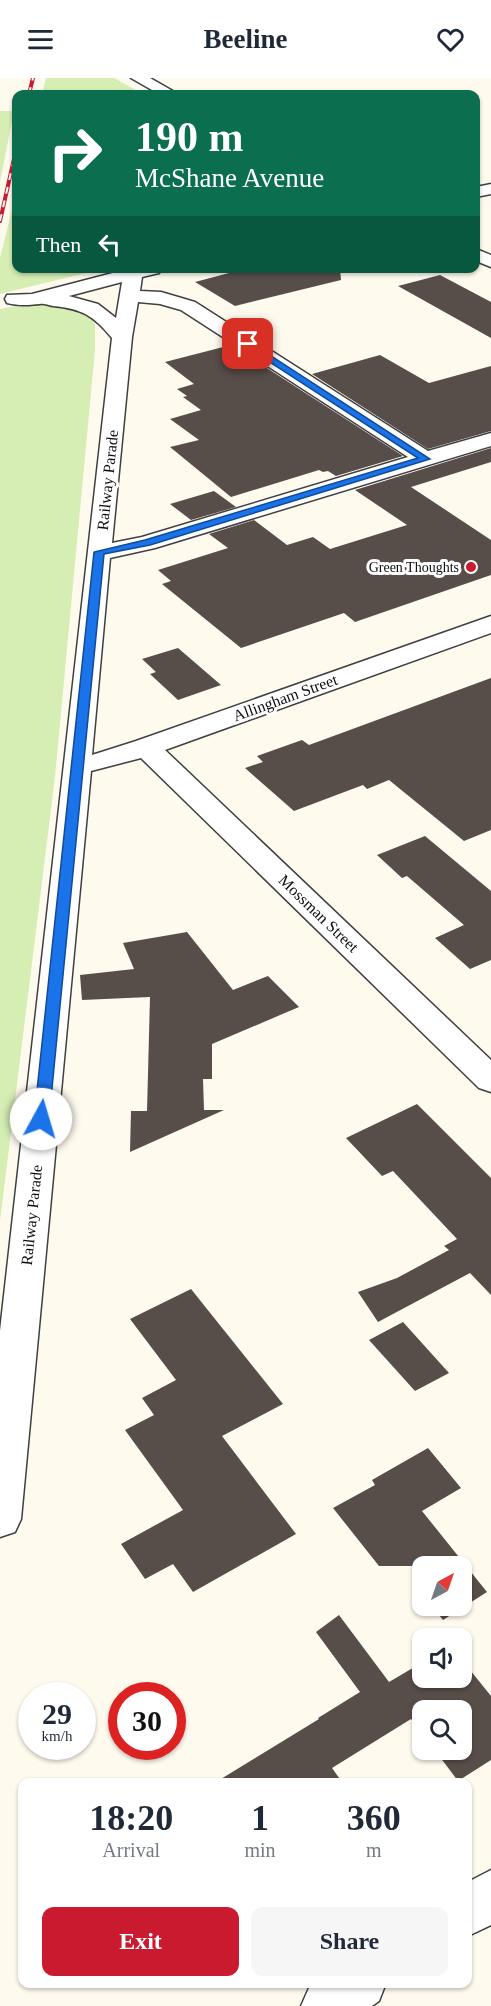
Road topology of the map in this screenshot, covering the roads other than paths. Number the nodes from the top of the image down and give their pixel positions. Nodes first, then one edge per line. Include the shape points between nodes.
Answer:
1 (138, 78) edge
2 (162, 90) edge
3 (126, 273) edge
4 (130, 273) edge
5 (130, 296) junction
6 (15, 300) edge
7 (122, 337) junction
8 (491, 439) edge
9 (426, 459) junction
10 (99, 552) junction
11 (491, 624) edge
12 (146, 747) junction
13 (78, 765) junction
14 (491, 1080) edge
15 (0, 1519) edge
16 (491, 1895) edge
17 (472, 1908) edge
18 (354, 1988) edge
19 (327, 2006) edge

1 - 2 street
3 - 6 street
4 - 5 street, Railway Parade
5 - 7 street, Railway Parade
5 - 9 street via 161,298 188,306
6 - 7 street via 64,301 92,308
7 - 10 street, Railway Parade
8 - 9 street
9 - 10 street via 147,543
10 - 13 street, Railway Parade
11 - 12 street, Allingham Street
12 - 13 street, Allingham Street
12 - 14 street, Mossman Street
13 - 15 street, Railway Parade
16 - 17 street
18 - 19 street

